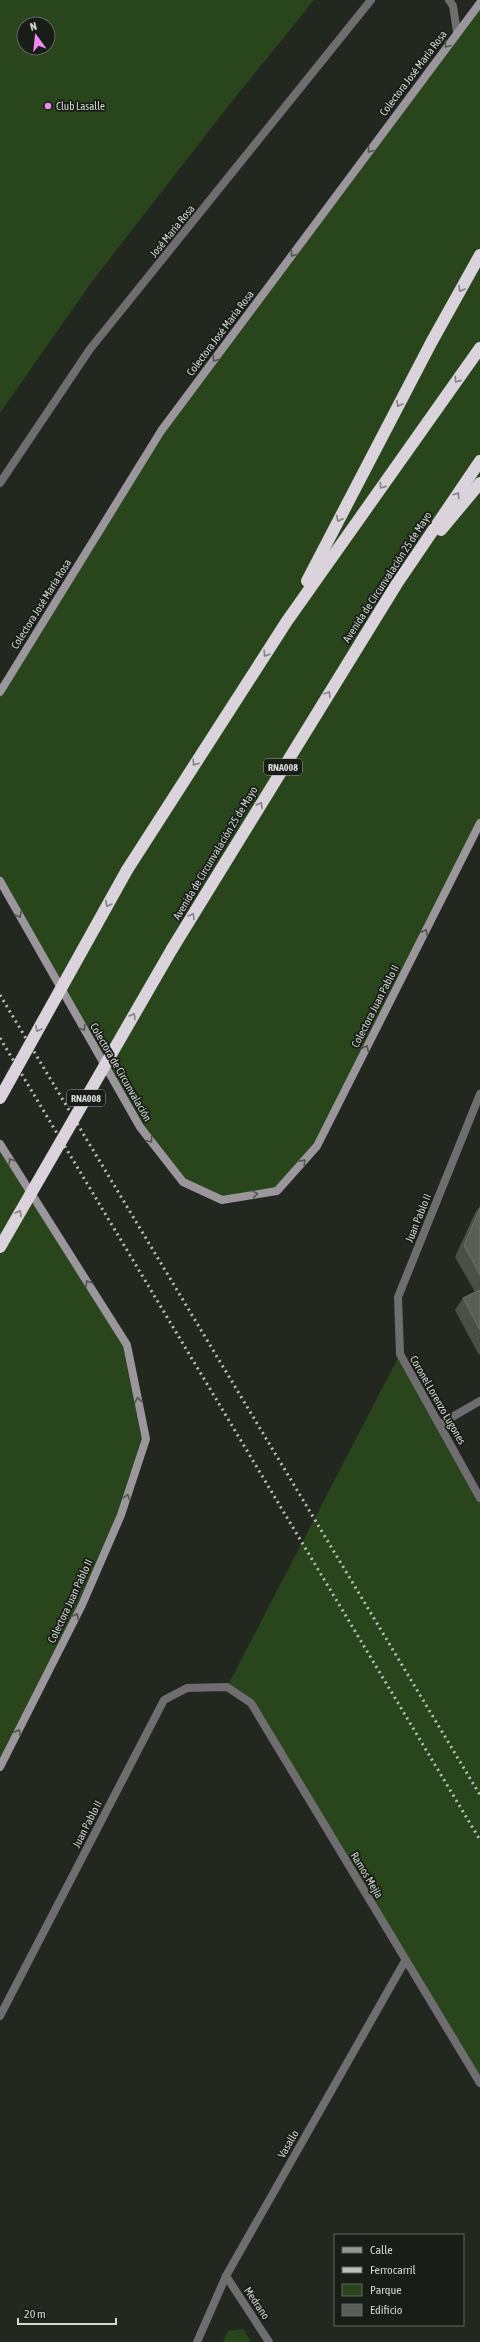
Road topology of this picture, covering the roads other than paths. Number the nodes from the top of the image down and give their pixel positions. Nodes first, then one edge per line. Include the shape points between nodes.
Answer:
1 (371, 0) edge
2 (449, 0) edge
3 (480, 3) edge
4 (457, 32) junction
5 (480, 255) edge
6 (480, 348) edge
7 (480, 461) edge
8 (0, 483) edge
9 (480, 483) edge
10 (396, 585) junction
11 (287, 621) junction
12 (0, 692) edge
13 (480, 822) edge
14 (0, 881) edge
15 (480, 1094) edge
16 (0, 1098) edge
17 (0, 1144) edge
18 (277, 1191) joint
19 (0, 1247) edge
20 (400, 1354) joint
21 (480, 1401) edge
22 (440, 1424) junction
23 (480, 1498) edge
24 (227, 1688) joint
25 (0, 1767) edge
26 (405, 1961) junction
27 (0, 2016) edge
28 (480, 2083) edge
29 (226, 2276) junction
30 (197, 2342) edge
31 (269, 2342) edge

1 - 8 street, José María Rosa via 90,349
2 - 4 street via 453,6
3 - 4 main road, Colectora José María Rosa
4 -> 12 main road, Colectora José María Rosa via 161,431
5 -> 11 highway
6 -> 11 highway
10 -> 7 highway, Avenida de Circunvalación 25 de Mayo / RNA008
9 - 10 highway
19 -> 10 highway, Avenida de Circunvalación 25 de Mayo / RNA008, bridge via 172,949
11 -> 16 highway, bridge via 127,870
18 -> 13 main road, Colectora Juan Pablo II via 317,1146
14 -> 18 main road, Colectora de Circunvalación via 140,1127 183,1182 222,1200
15 - 20 street, Juan Pablo II via 398,1297
25 -> 17 main road, Colectora Juan Pablo II via 82,1605 121,1515 146,1439 127,1345
20 - 22 street, Coronel Lorenzo Lugones
21 - 22 street
22 - 23 street, Coronel Lorenzo Lugones
24 - 26 street, Ramos Mejía via 251,1703
24 - 27 street, Juan Pablo II via 187,1688 164,1700
26 - 28 street, Ramos Mejía
26 - 29 street, Vasallo
29 - 30 street, Vasallo
29 - 31 street, Medrano

